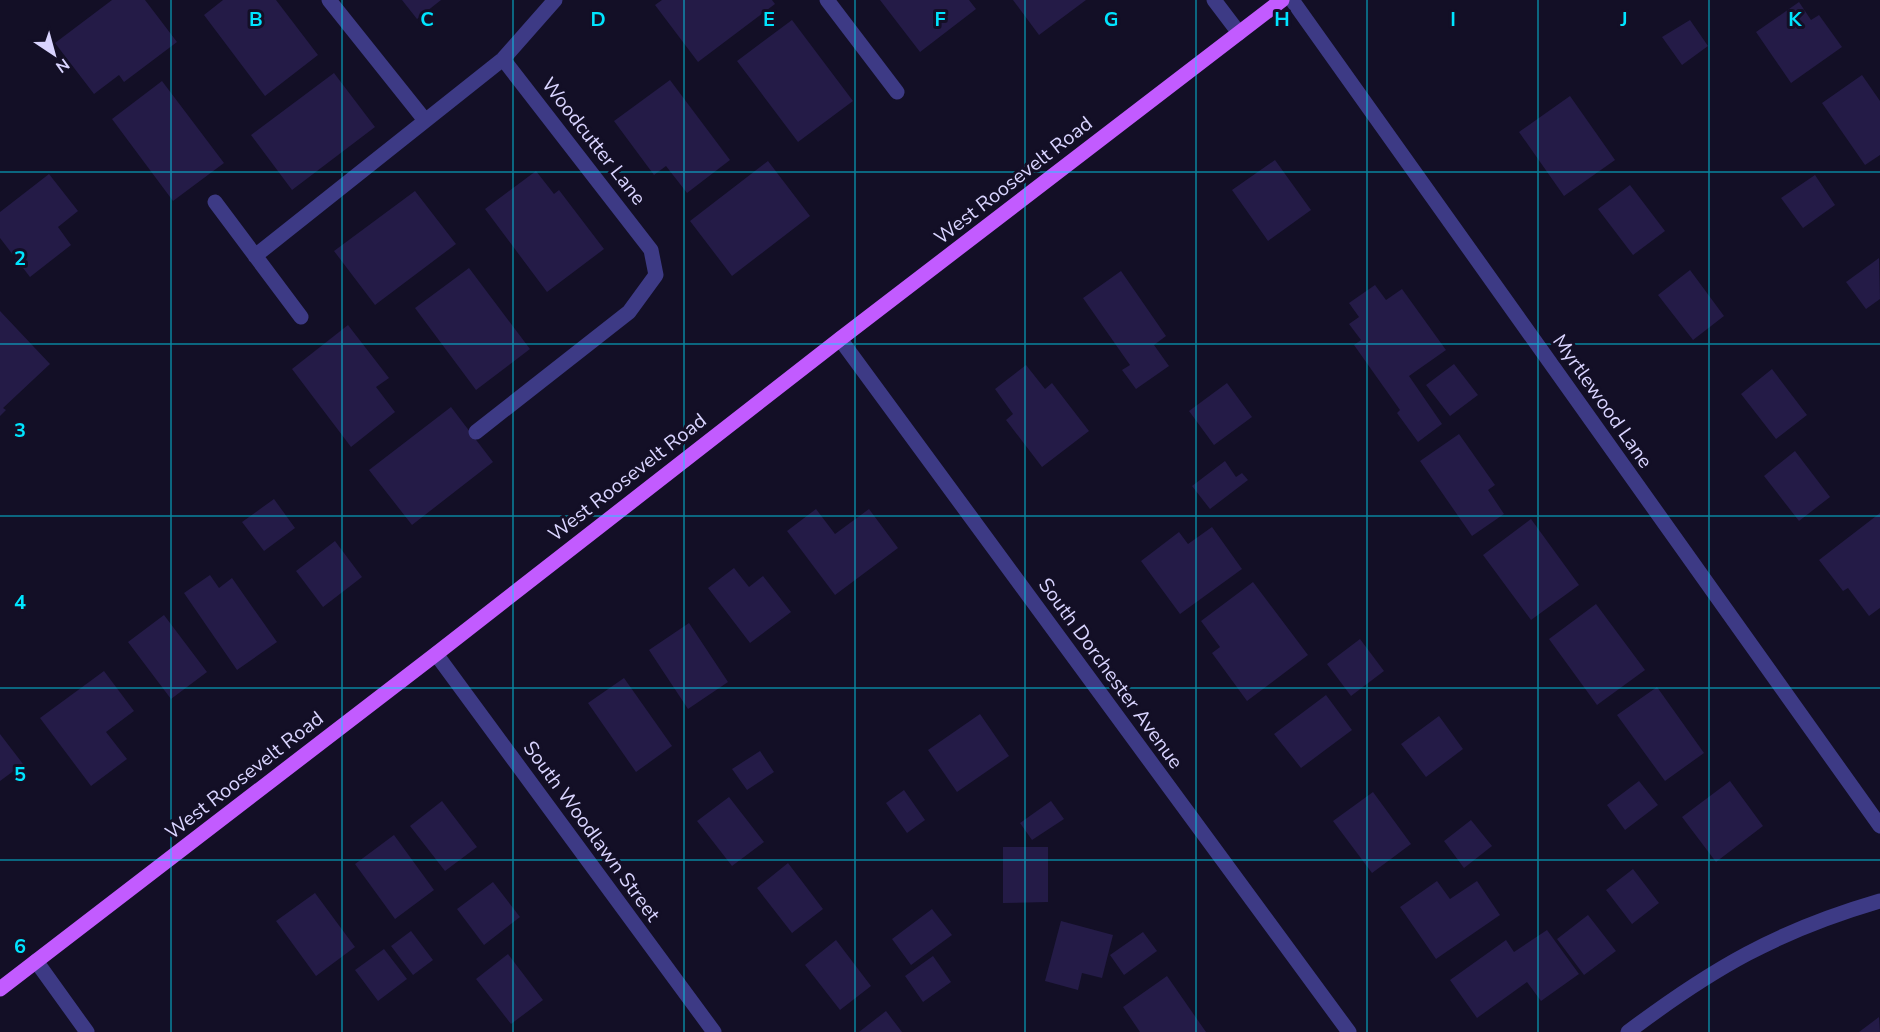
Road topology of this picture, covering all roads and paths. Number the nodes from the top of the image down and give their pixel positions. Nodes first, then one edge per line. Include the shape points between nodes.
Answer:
1 (330, 0) edge
2 (555, 0) edge
3 (827, 0) edge
4 (1214, 0) edge
5 (1282, 0) edge
6 (1292, 0) edge
7 (1239, 33) junction
8 (503, 59) junction
9 (897, 92) dead end
10 (424, 119) junction
11 (215, 202) dead end
12 (255, 256) junction
13 (301, 317) dead end
14 (840, 339) junction
15 (476, 432) dead end
16 (436, 654) junction
17 (1880, 826) edge
18 (1880, 901) edge
19 (36, 961) junction
20 (0, 989) edge
21 (87, 1032) edge
22 (714, 1032) edge
23 (1349, 1032) edge
24 (1628, 1032) edge

1 - 10 street
2 - 8 street
3 - 9 street
4 - 7 street
5 - 7 main road, West Roosevelt Road
6 - 17 street, Myrtlewood Lane
7 - 14 main road, West Roosevelt Road
8 - 10 street
8 - 15 street, Woodcutter Lane via 651,250 656,275 628,312
10 - 12 street
11 - 12 street
12 - 13 street
14 - 16 main road, West Roosevelt Road
14 - 23 street, South Dorchester Avenue
16 - 19 main road, West Roosevelt Road
16 - 22 street, South Woodlawn Street
18 - 24 street via 1792,930 1755,948 1711,972
19 - 20 main road, West Roosevelt Road
19 - 21 street

